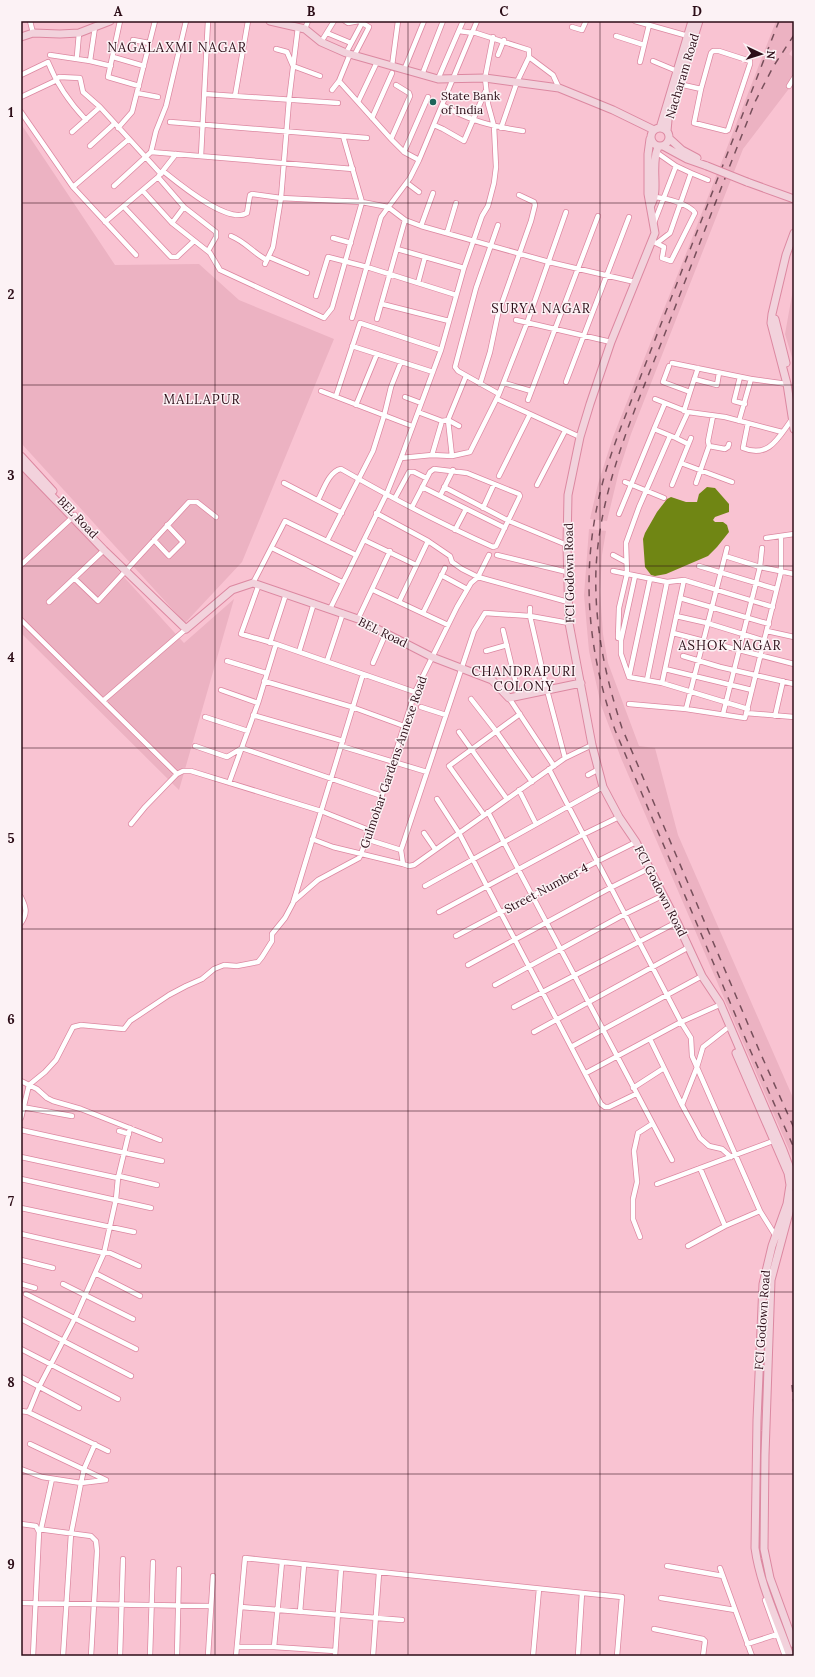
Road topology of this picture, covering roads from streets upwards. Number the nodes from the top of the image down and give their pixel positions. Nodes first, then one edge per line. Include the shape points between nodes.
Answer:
1 (30, 21) edge
2 (110, 21) edge
3 (120, 21) edge
4 (154, 21) edge
5 (186, 21) edge
6 (208, 21) edge
7 (248, 21) edge
8 (270, 21) edge
9 (308, 21) edge
10 (334, 21) edge
11 (345, 21) edge
12 (398, 21) edge
13 (424, 21) edge
14 (443, 21) edge
15 (463, 21) edge
16 (477, 21) edge
17 (586, 21) edge
18 (635, 21) edge
19 (692, 21) edge
20 (698, 21) edge
21 (360, 22) edge
22 (649, 26) junction
23 (95, 27) junction
24 (572, 27) dead end
25 (302, 28) junction
26 (459, 31) junction
27 (34, 32) junction
28 (473, 32) junction
29 (79, 33) junction
30 (327, 33) junction
31 (616, 36) dead end
32 (688, 36) junction
33 (21, 37) edge
34 (493, 37) junction
35 (133, 40) dead end
36 (504, 40) junction
37 (321, 42) junction
38 (149, 43) junction
39 (351, 43) junction
40 (644, 45) junction
41 (276, 49) dead end
42 (350, 54) junction
43 (498, 54) dead end
44 (50, 55) dead end
45 (77, 56) dead end
46 (529, 57) junction
47 (113, 58) junction
48 (90, 61) junction
49 (653, 61) dead end
50 (377, 62) junction
51 (640, 62) dead end
52 (111, 66) junction
53 (144, 66) junction
54 (293, 66) junction
55 (392, 70) junction
56 (404, 70) junction
57 (677, 71) junction
58 (21, 75) edge
59 (422, 75) junction
60 (320, 76) dead end
61 (454, 78) junction
62 (485, 78) junction
63 (794, 78) edge
64 (438, 79) junction
65 (55, 81) junction
66 (339, 81) junction
67 (517, 82) junction
68 (677, 84) junction
69 (396, 85) dead end
70 (139, 86) junction
71 (789, 86) dead end
72 (559, 88) junction
73 (701, 89) junction
74 (332, 90) dead end
75 (486, 90) junction
76 (137, 93) junction
77 (205, 94) junction
78 (235, 96) junction
79 (21, 97) edge
80 (158, 97) dead end
81 (428, 97) dead end
82 (289, 100) junction
83 (358, 102) junction
84 (338, 103) dead end
85 (442, 105) junction
86 (100, 108) junction
87 (21, 112) edge
88 (372, 118) junction
89 (86, 120) junction
90 (472, 120) junction
91 (170, 122) dead end
92 (114, 124) junction
93 (203, 125) junction
94 (434, 125) junction
95 (494, 126) junction
96 (118, 128) junction
97 (501, 128) junction
98 (660, 130) junction
99 (287, 131) junction
100 (523, 131) dead end
101 (72, 132) dead end
102 (343, 136) junction
103 (366, 138) dead end
104 (129, 139) junction
105 (391, 139) junction
106 (650, 139) junction
107 (670, 139) junction
108 (90, 146) dead end
109 (659, 149) junction
110 (151, 152) junction
111 (404, 152) junction
112 (176, 154) junction
113 (201, 156) junction
114 (145, 157) junction
115 (419, 160) junction
116 (284, 163) junction
117 (708, 165) junction
118 (676, 166) junction
119 (353, 169) junction
120 (691, 172) junction
121 (161, 174) junction
122 (708, 180) dead end
123 (406, 183) junction
124 (114, 186) dead end
125 (73, 187) junction
126 (143, 191) junction
127 (419, 192) dead end
128 (433, 193) dead end
129 (519, 195) dead end
130 (654, 197) junction
131 (794, 197) edge
132 (281, 198) junction
133 (664, 198) junction
134 (362, 202) junction
135 (456, 203) dead end
136 (680, 203) junction
137 (651, 205) junction
138 (124, 207) junction
139 (184, 207) junction
140 (388, 207) junction
141 (566, 212) dead end
142 (598, 216) dead end
143 (629, 217) dead end
144 (405, 220) junction
145 (105, 222) junction
146 (172, 223) junction
147 (654, 223) junction
148 (498, 225) dead end
149 (421, 226) junction
150 (447, 233) junction
151 (794, 233) edge
152 (231, 236) dead end
153 (333, 238) dead end
154 (473, 240) junction
155 (194, 241) junction
156 (655, 242) junction
157 (351, 243) junction
158 (492, 245) junction
159 (794, 245) edge
160 (397, 250) junction
161 (208, 251) junction
162 (519, 253) junction
163 (136, 256) dead end
164 (425, 257) junction
165 (267, 260) junction
166 (346, 262) junction
167 (548, 262) junction
168 (367, 267) junction
169 (464, 268) junction
170 (577, 269) junction
171 (307, 273) dead end
172 (389, 274) junction
173 (606, 276) junction
174 (635, 282) junction
175 (418, 284) junction
176 (456, 295) junction
177 (316, 296) dead end
178 (382, 304) junction
179 (352, 318) dead end
180 (377, 319) dead end
181 (516, 320) dead end
182 (448, 321) junction
183 (527, 323) junction
184 (554, 329) junction
185 (584, 336) junction
186 (612, 342) junction
187 (352, 346) junction
188 (441, 350) junction
189 (377, 354) junction
190 (401, 362) junction
191 (698, 368) junction
192 (433, 372) junction
193 (720, 373) junction
194 (466, 376) junction
195 (740, 377) junction
196 (694, 379) junction
197 (751, 379) junction
198 (566, 382) dead end
199 (504, 383) junction
200 (480, 384) junction
201 (787, 384) junction
202 (322, 391) dead end
203 (531, 391) junction
204 (690, 392) junction
205 (499, 394) junction
206 (336, 396) junction
207 (405, 397) dead end
208 (497, 399) junction
209 (655, 399) dead end
210 (794, 399) edge
211 (528, 400) dead end
212 (421, 403) junction
213 (665, 403) junction
214 (745, 404) junction
215 (356, 405) junction
216 (418, 412) junction
217 (686, 412) junction
218 (530, 414) junction
219 (384, 416) junction
220 (713, 416) junction
221 (793, 418) junction
222 (445, 421) junction
223 (739, 421) junction
224 (748, 423) junction
225 (412, 426) junction
226 (459, 426) dead end
227 (654, 429) junction
228 (794, 429) edge
229 (565, 431) junction
230 (782, 432) junction
231 (670, 436) junction
232 (580, 437) junction
233 (676, 438) junction
234 (691, 438) dead end
235 (688, 444) junction
236 (729, 444) dead end
237 (709, 446) junction
238 (432, 455) junction
239 (21, 456) edge
240 (452, 456) junction
241 (401, 458) junction
242 (681, 463) junction
243 (21, 464) edge
244 (453, 470) junction
245 (701, 470) junction
246 (500, 476) dead end
247 (426, 478) junction
248 (359, 480) junction
249 (625, 482) dead end
250 (732, 482) dead end
251 (284, 483) dead end
252 (696, 483) dead end
253 (494, 484) junction
254 (672, 484) dead end
255 (537, 485) dead end
256 (632, 485) junction
257 (422, 487) junction
258 (444, 487) junction
259 (646, 490) junction
260 (387, 493) junction
261 (440, 496) junction
262 (395, 498) junction
263 (664, 498) dead end
264 (318, 500) junction
265 (412, 507) junction
266 (483, 508) junction
267 (466, 509) junction
268 (342, 513) junction
269 (376, 513) junction
270 (619, 514) dead end
271 (74, 516) junction
272 (216, 517) dead end
273 (509, 521) junction
274 (168, 525) junction
275 (505, 528) junction
276 (455, 530) junction
277 (794, 534) edge
278 (781, 537) junction
279 (766, 538) dead end
280 (154, 540) junction
281 (364, 540) junction
282 (428, 540) junction
283 (327, 541) junction
284 (567, 545) junction
285 (272, 548) junction
286 (727, 548) dead end
287 (762, 548) dead end
288 (104, 550) junction
289 (390, 551) junction
290 (356, 555) junction
291 (489, 555) dead end
292 (497, 555) dead end
293 (613, 555) dead end
294 (725, 556) junction
295 (626, 562) junction
296 (21, 565) edge
297 (416, 565) junction
298 (699, 566) dead end
299 (760, 567) junction
300 (445, 568) dead end
301 (127, 570) junction
302 (613, 571) dead end
303 (567, 572) junction
304 (720, 572) junction
305 (781, 572) junction
306 (628, 574) junction
307 (794, 574) edge
308 (441, 575) junction
309 (635, 576) junction
310 (478, 577) junction
311 (74, 578) junction
312 (650, 579) junction
313 (684, 580) junction
314 (342, 582) junction
315 (667, 582) junction
316 (256, 583) junction
317 (755, 584) junction
318 (467, 589) junction
319 (716, 589) junction
320 (373, 590) junction
321 (776, 590) junction
322 (286, 594) junction
323 (680, 598) junction
324 (750, 600) junction
325 (49, 602) dead end
326 (399, 602) junction
327 (568, 602) junction
328 (314, 603) junction
329 (711, 607) junction
330 (772, 607) junction
331 (330, 608) junction
332 (530, 608) dead end
333 (423, 612) junction
334 (343, 613) junction
335 (530, 616) junction
336 (676, 616) junction
337 (746, 617) junction
338 (358, 619) junction
339 (21, 620) edge
340 (568, 623) junction
341 (707, 623) junction
342 (769, 624) junction
343 (448, 625) junction
344 (187, 628) junction
345 (503, 630) dead end
346 (767, 631) junction
347 (386, 633) junction
348 (673, 633) junction
349 (742, 633) junction
350 (794, 637) edge
351 (618, 638) dead end
352 (703, 640) junction
353 (765, 641) junction
354 (270, 643) junction
355 (276, 644) junction
356 (507, 644) junction
357 (738, 650) junction
358 (486, 651) dead end
359 (299, 652) junction
360 (683, 656) dead end
361 (761, 656) junction
362 (432, 657) junction
363 (698, 660) junction
364 (227, 661) dead end
365 (327, 661) junction
366 (373, 663) dead end
367 (794, 664) edge
368 (461, 669) junction
369 (665, 669) junction
370 (734, 670) junction
371 (266, 673) junction
372 (363, 674) junction
373 (756, 675) junction
374 (694, 676) junction
375 (629, 677) junction
376 (646, 680) junction
377 (264, 681) junction
378 (783, 681) junction
379 (581, 683) junction
380 (662, 683) junction
381 (794, 684) edge
382 (730, 685) junction
383 (221, 690) dead end
384 (547, 690) junction
385 (752, 690) junction
386 (691, 691) junction
387 (415, 692) junction
388 (519, 696) junction
389 (509, 698) junction
390 (471, 699) dead end
391 (104, 700) junction
392 (258, 703) junction
393 (726, 703) junction
394 (629, 704) dead end
395 (352, 707) junction
396 (421, 707) dead end
397 (686, 709) junction
398 (747, 711) junction
399 (520, 714) junction
400 (723, 714) junction
401 (253, 715) junction
402 (446, 715) junction
403 (775, 716) junction
404 (205, 717) dead end
405 (794, 718) edge
406 (404, 726) junction
407 (248, 731) junction
408 (496, 731) junction
409 (459, 732) dead end
410 (342, 743) junction
411 (592, 745) junction
412 (195, 746) dead end
413 (242, 748) junction
414 (471, 749) junction
415 (227, 757) junction
416 (565, 758) junction
417 (237, 760) junction
418 (393, 761) junction
419 (554, 766) junction
420 (549, 769) junction
421 (599, 770) junction
422 (427, 772) junction
423 (177, 774) junction
424 (588, 775) dead end
425 (331, 778) junction
426 (532, 782) junction
427 (229, 783) junction
428 (603, 787) junction
429 (519, 790) junction
430 (382, 796) junction
431 (507, 799) junction
432 (437, 800) dead end
433 (568, 806) junction
434 (321, 811) junction
435 (486, 814) junction
436 (619, 817) junction
437 (131, 824) dead end
438 (536, 824) junction
439 (369, 830) junction
440 (424, 833) dead end
441 (459, 833) junction
442 (582, 835) junction
443 (312, 838) junction
444 (366, 839) junction
445 (504, 842) junction
446 (636, 842) junction
447 (435, 849) junction
448 (401, 850) junction
449 (362, 853) junction
450 (472, 859) junction
451 (596, 862) junction
452 (403, 864) junction
453 (650, 868) junction
454 (519, 869) junction
455 (425, 886) dead end
456 (486, 886) junction
457 (610, 888) junction
458 (533, 895) junction
459 (664, 895) junction
460 (21, 897) edge
461 (293, 903) junction
462 (439, 912) dead end
463 (500, 912) junction
464 (625, 914) junction
465 (546, 922) junction
466 (677, 922) junction
467 (21, 923) edge
468 (456, 936) dead end
469 (514, 939) junction
470 (639, 941) junction
471 (689, 947) junction
472 (560, 949) junction
473 (468, 965) dead end
474 (529, 966) junction
475 (652, 967) junction
476 (574, 975) junction
477 (702, 976) junction
478 (495, 985) dead end
479 (542, 992) junction
480 (667, 995) junction
481 (715, 997) junction
482 (589, 1002) junction
483 (717, 1006) junction
484 (514, 1007) dead end
485 (557, 1020) junction
486 (681, 1022) junction
487 (603, 1029) junction
488 (726, 1029) junction
489 (534, 1032) dead end
490 (650, 1039) junction
491 (571, 1047) junction
492 (618, 1056) junction
493 (697, 1067) junction
494 (664, 1068) junction
495 (586, 1073) junction
496 (21, 1081) edge
497 (29, 1085) junction
498 (633, 1088) junction
499 (636, 1094) junction
500 (682, 1105) junction
501 (22, 1107) edge
502 (764, 1111) junction
503 (72, 1116) dead end
504 (21, 1118) edge
505 (652, 1124) junction
506 (130, 1128) junction
507 (21, 1130) edge
508 (119, 1131) dead end
509 (129, 1134) junction
510 (160, 1140) dead end
511 (773, 1141) junction
512 (125, 1152) junction
513 (733, 1156) junction
514 (21, 1157) edge
515 (162, 1160) dead end
516 (672, 1160) dead end
517 (700, 1168) junction
518 (119, 1177) junction
519 (21, 1179) edge
520 (794, 1179) edge
521 (657, 1184) dead end
522 (157, 1185) dead end
523 (794, 1194) edge
524 (116, 1199) junction
525 (21, 1208) edge
526 (151, 1208) dead end
527 (760, 1211) junction
528 (725, 1226) junction
529 (110, 1227) junction
530 (134, 1232) dead end
531 (21, 1234) edge
532 (775, 1234) junction
533 (640, 1236) dead end
534 (688, 1246) dead end
535 (104, 1253) junction
536 (21, 1260) edge
537 (138, 1266) dead end
538 (53, 1268) dead end
539 (95, 1273) junction
540 (21, 1284) edge
541 (63, 1284) dead end
542 (36, 1288) dead end
543 (26, 1294) dead end
544 (85, 1296) junction
545 (140, 1296) dead end
546 (75, 1318) junction
547 (21, 1319) edge
548 (133, 1319) dead end
549 (63, 1340) junction
550 (21, 1349) edge
551 (136, 1349) dead end
552 (51, 1364) junction
553 (131, 1376) dead end
554 (21, 1377) edge
555 (39, 1387) junction
556 (118, 1399) dead end
557 (79, 1408) dead end
558 (21, 1411) edge
559 (28, 1412) junction
560 (757, 1420) junction
561 (766, 1420) junction
562 (30, 1444) dead end
563 (95, 1444) junction
564 (108, 1451) dead end
565 (21, 1469) edge
566 (84, 1469) junction
567 (52, 1479) junction
568 (81, 1483) junction
569 (21, 1524) edge
570 (40, 1529) junction
571 (71, 1534) junction
572 (123, 1559) dead end
573 (153, 1562) dead end
574 (282, 1562) junction
575 (304, 1565) junction
576 (667, 1566) dead end
577 (179, 1568) dead end
578 (720, 1568) dead end
579 (341, 1569) junction
580 (379, 1573) junction
581 (212, 1576) dead end
582 (723, 1576) junction
583 (539, 1589) junction
584 (582, 1593) junction
585 (661, 1598) dead end
586 (764, 1600) dead end
587 (21, 1603) edge
588 (36, 1604) junction
589 (66, 1604) junction
590 (93, 1604) junction
591 (122, 1605) junction
592 (151, 1606) junction
593 (178, 1606) junction
594 (210, 1606) junction
595 (241, 1607) junction
596 (278, 1610) junction
597 (735, 1610) junction
598 (300, 1612) junction
599 (337, 1614) junction
600 (376, 1618) junction
601 (402, 1620) dead end
602 (654, 1629) dead end
603 (779, 1633) junction
604 (747, 1644) junction
605 (794, 1644) edge
606 (237, 1647) junction
607 (274, 1647) junction
608 (335, 1654) edge
609 (33, 1656) edge
610 (63, 1656) edge
611 (91, 1656) edge
612 (120, 1656) edge
613 (150, 1656) edge
614 (178, 1656) edge
615 (208, 1656) edge
616 (236, 1656) edge
617 (373, 1656) edge
618 (533, 1656) edge
619 (578, 1656) edge
620 (617, 1656) edge
621 (703, 1656) edge
622 (752, 1656) edge
623 (784, 1656) edge
624 (790, 1656) edge

1 - 27 street
2 - 23 street
3 - 47 street
4 - 38 street
5 - 110 street via 166,106
6 - 77 street
7 - 78 street
8 - 25 street
9 - 25 street
10 - 30 street
11 - 21 street
12 - 55 street
13 - 56 street
14 - 59 street
15 - 26 street
16 - 28 street
17 - 24 street via 582,30
18 - 22 street
19 - 32 street, Nacharam Road
20 - 68 street, Nacharam Road
21 - 39 street
21 - 42 street via 369,28
22 - 32 street
22 - 40 street
23 - 29 street
23 - 48 street
25 - 37 street
25 - 54 street
26 - 28 street
26 - 64 street
27 - 29 street
27 - 33 street
28 - 34 street
28 - 61 street
29 - 45 street
30 - 37 street
30 - 39 street
31 - 40 street
32 - 57 street, Nacharam Road
34 - 36 street
34 - 62 street
35 - 38 street
36 - 43 street
36 - 46 street via 528,48
37 - 42 street
38 - 53 street
39 - 42 street
40 - 51 street
41 - 54 street via 287,52
42 - 50 street
42 - 66 street
44 - 48 street
46 - 67 street
46 - 72 street via 553,75
47 - 52 street
47 - 53 street
48 - 52 street
49 - 57 street
50 - 55 street
50 - 83 street
52 - 70 street via 108,78
53 - 70 street
54 - 60 street
54 - 82 street
55 - 56 street
55 - 88 street
56 - 59 street
57 - 68 street, Nacharam Road
58 - 65 street via 48,62
59 - 64 street
61 - 62 street
61 - 64 street
61 - 85 street
62 - 67 street
62 - 75 street
63 - 71 street
65 - 79 street
65 - 86 street via 59,77 80,78 83,92
65 - 89 street via 69,102
66 - 74 street
66 - 83 street
67 - 72 street
67 - 97 street
68 - 73 street
68 - 98 street, Nacharam Road
69 - 105 street via 410,96
70 - 76 street
72 - 98 street
73 - 73 street via 712,52 719,51 750,61 726,131 694,123
75 - 90 street
75 - 95 street
76 - 80 street
76 - 96 street via 132,112
77 - 78 street
77 - 93 street
78 - 82 street
81 - 111 street
82 - 84 street
82 - 99 street
83 - 88 street
85 - 90 street
85 - 94 street
86 - 89 street
86 - 92 street
87 - 125 street
88 - 105 street
89 - 101 street
90 - 94 street via 464,141
90 - 95 street
91 - 93 street
92 - 96 street
92 - 108 street
93 - 99 street
93 - 113 street
94 - 115 street
95 - 97 street
95 - 154 street via 494,182 488,206
96 - 104 street
97 - 100 street
98 - 106 street, Nacharam Road
98 - 107 street
99 - 102 street
99 - 116 street
102 - 103 street
102 - 119 street
104 - 114 street
104 - 125 street
105 - 111 street
106 - 109 street
106 - 137 street, FCI Godown Road via 647,167
107 - 109 street
107 - 117 street via 682,150
109 - 117 street
109 - 118 street
109 - 130 street via 654,162
110 - 112 street
110 - 114 street
111 - 115 street
112 - 113 street
112 - 121 street
113 - 116 street
114 - 121 street
114 - 124 street
115 - 123 street
116 - 119 street
116 - 132 street
117 - 131 street, bridge
118 - 120 street
118 - 133 street
119 - 134 street
120 - 122 street
120 - 136 street
121 - 126 street
121 - 132 street via 211,206 232,214 247,213 252,194
121 - 139 street
123 - 127 street
123 - 140 street
125 - 145 street
126 - 138 street
126 - 146 street
128 - 149 street
129 - 162 street via 534,202 535,205
130 - 133 street
130 - 137 street
132 - 134 street
132 - 165 street via 274,242
133 - 136 street
133 - 147 street
134 - 140 street
134 - 157 street
135 - 150 street
136 - 156 street via 670,233
136 - 156 street via 695,213 672,261 662,258 664,247
137 - 147 street, FCI Godown Road
138 - 145 street
138 - 155 street via 171,257 177,257
139 - 146 street
139 - 161 street via 216,232
140 - 144 street
140 - 168 street via 381,217
141 - 167 street
142 - 170 street
143 - 173 street
144 - 149 street
144 - 160 street
145 - 163 street
146 - 155 street
147 - 156 street, FCI Godown Road
148 - 158 street
149 - 150 street
150 - 154 street
151 - 201 street via 772,314 772,331
152 - 165 street via 241,240
153 - 157 street
154 - 158 street
154 - 169 street
155 - 161 street
156 - 174 street, FCI Godown Road
157 - 166 street
158 - 162 street
158 - 194 street via 476,288 456,367
159 - 210 street via 775,321
160 - 164 street
160 - 172 street
161 - 166 street via 220,270 324,318 332,308
162 - 167 street
162 - 200 street via 498,314
164 - 169 street
164 - 175 street
165 - 171 street
166 - 168 street
166 - 177 street via 328,257
167 - 170 street
167 - 183 street
168 - 172 street
168 - 179 street
169 - 176 street
170 - 173 street
170 - 184 street
172 - 175 street
172 - 178 street
173 - 174 street
173 - 185 street
174 - 186 street, FCI Godown Road
175 - 176 street
176 - 182 street
178 - 180 street
178 - 182 street
181 - 183 street
182 - 188 street
183 - 184 street
183 - 199 street
184 - 185 street
184 - 203 street
185 - 186 street
185 - 198 street
186 - 232 street, FCI Godown Road
187 - 188 street via 360,323
187 - 189 street
187 - 206 street
188 - 192 street
189 - 190 street
189 - 215 street
190 - 192 street
190 - 219 street via 391,387
191 - 193 street
191 - 196 street
191 - 204 street via 670,364 663,382
192 - 212 street
193 - 195 street
193 - 196 street via 717,384
194 - 200 street
194 - 222 street
195 - 197 street
195 - 214 street via 734,401
196 - 204 street
197 - 201 street
197 - 214 street
199 - 203 street
199 - 205 street
200 - 205 street
201 - 221 street
202 - 206 street
203 - 211 street
204 - 217 street
205 - 208 street
206 - 215 street
207 - 212 street
208 - 218 street
208 - 240 street via 470,452
209 - 213 street
212 - 216 street
213 - 217 street
213 - 227 street
214 - 223 street
215 - 219 street
216 - 222 street
216 - 225 street
217 - 220 street
217 - 233 street
218 - 229 street
218 - 246 street
219 - 225 street
219 - 248 street
220 - 223 street
220 - 237 street
221 - 228 street
221 - 230 street
222 - 226 street
222 - 238 street
222 - 240 street
223 - 224 street
224 - 230 street
224 - 230 street via 743,448 750,451 762,451 773,445
225 - 241 street
227 - 231 street
227 - 256 street
229 - 232 street
229 - 255 street
231 - 233 street
231 - 259 street
232 - 284 street, FCI Godown Road via 568,495
233 - 235 street
234 - 235 street
235 - 242 street
236 - 237 street via 725,449
237 - 245 street
238 - 240 street
238 - 241 street
239 - 271 street, BEL Road
241 - 260 street
242 - 245 street
242 - 254 street
243 - 271 street, BEL Road
244 - 247 street via 434,469
244 - 253 street
244 - 258 street
245 - 250 street
245 - 252 street
247 - 257 street
247 - 262 street via 409,472
248 - 260 street
248 - 264 street via 338,469 331,476
248 - 268 street
249 - 256 street
251 - 264 street
253 - 266 street
253 - 273 street via 520,496
256 - 259 street
256 - 270 street
257 - 261 street
257 - 265 street
258 - 261 street
258 - 266 street
259 - 263 street
259 - 295 street via 626,544
260 - 262 street
260 - 269 street
261 - 267 street
262 - 265 street
264 - 268 street
265 - 276 street
266 - 273 street
267 - 275 street
267 - 276 street
268 - 283 street
269 - 281 street
269 - 282 street
271 - 288 street, BEL Road
271 - 296 street
271 - 301 street, BEL Road
272 - 274 street via 198,502 189,502
273 - 275 street
273 - 284 street
274 - 280 street
274 - 280 street via 183,542 169,556
275 - 276 street via 496,546 492,547
277 - 278 street
278 - 279 street
278 - 305 street
280 - 301 street
281 - 289 street
281 - 290 street
282 - 297 street
282 - 310 street via 450,556 452,562
283 - 285 street via 285,521
283 - 290 street
284 - 303 street, FCI Godown Road
285 - 314 street
285 - 316 street
286 - 294 street
287 - 299 street
288 - 301 street, BEL Road
288 - 311 street
289 - 297 street
289 - 320 street
290 - 314 street
291 - 310 street, Gulmohar Gardens Annexe Road
292 - 303 street
293 - 295 street
294 - 299 street
294 - 304 street
295 - 306 street
297 - 326 street
298 - 304 street
299 - 305 street
299 - 317 street
300 - 308 street
301 - 311 street via 98,601
301 - 344 street, BEL Road
302 - 306 street
303 - 327 street, FCI Godown Road
304 - 317 street
304 - 319 street
305 - 307 street
305 - 321 street
306 - 309 street
306 - 351 street via 619,608
308 - 318 street
308 - 333 street
309 - 312 street
309 - 375 street via 621,640 621,654
310 - 318 street, Gulmohar Gardens Annexe Road
310 - 327 street
311 - 325 street
312 - 315 street
312 - 375 street
313 - 315 street
313 - 319 street
313 - 323 street
314 - 331 street
315 - 376 street
316 - 322 street, BEL Road
316 - 344 street via 232,590
316 - 354 street via 241,634
317 - 321 street
317 - 324 street
318 - 343 street, Gulmohar Gardens Annexe Road
319 - 324 street
319 - 329 street
320 - 326 street
320 - 338 street
321 - 330 street
322 - 328 street, BEL Road
322 - 354 street
323 - 329 street
323 - 336 street
324 - 330 street
324 - 337 street
326 - 333 street
327 - 340 street, FCI Godown Road
328 - 331 street, BEL Road
328 - 359 street
329 - 337 street
329 - 341 street
330 - 342 street
331 - 334 street, BEL Road
332 - 335 street
333 - 343 street
334 - 338 street, BEL Road
334 - 365 street
335 - 340 street
335 - 368 street via 485,613 474,631
335 - 384 street
336 - 341 street
336 - 348 street
337 - 342 street
337 - 349 street
338 - 347 street, BEL Road
339 - 391 street
340 - 379 street, FCI Godown Road
341 - 349 street
341 - 352 street
342 - 346 street
343 - 362 street, Gulmohar Gardens Annexe Road
344 - 391 street
345 - 356 street
346 - 350 street
346 - 353 street
347 - 362 street, BEL Road
347 - 366 street
348 - 352 street
348 - 369 street
349 - 353 street
349 - 357 street
352 - 357 street
352 - 363 street
353 - 361 street
354 - 355 street
355 - 359 street
355 - 371 street
356 - 358 street
356 - 388 street
357 - 361 street
357 - 370 street
359 - 365 street
360 - 363 street
361 - 367 street
361 - 373 street
362 - 368 street, BEL Road
362 - 387 street, Gulmohar Gardens Annexe Road
363 - 370 street
363 - 374 street
364 - 371 street
365 - 372 street
368 - 389 street, BEL Road via 492,680
368 - 402 street
369 - 374 street
369 - 380 street
370 - 373 street
370 - 382 street
371 - 377 street
372 - 387 street
372 - 395 street
373 - 378 street
373 - 385 street
374 - 382 street
374 - 386 street
375 - 376 street
376 - 380 street
377 - 392 street
377 - 395 street
378 - 381 street
378 - 403 street
379 - 384 street
379 - 411 street, FCI Godown Road
380 - 386 street
382 - 385 street
382 - 393 street
383 - 392 street
384 - 388 street
384 - 416 street
385 - 398 street
386 - 393 street
386 - 397 street
387 - 406 street, Gulmohar Gardens Annexe Road
388 - 389 street
389 - 399 street
390 - 408 street
391 - 423 street
392 - 401 street
393 - 398 street
393 - 400 street
394 - 397 street
395 - 406 street
395 - 410 street
396 - 402 street
397 - 400 street
398 - 400 street via 745,718
398 - 403 street
399 - 408 street
399 - 419 street
401 - 407 street
401 - 410 street
402 - 422 street
403 - 405 street
404 - 407 street
406 - 418 street, Gulmohar Gardens Annexe Road
407 - 413 street
408 - 414 street
408 - 426 street
409 - 414 street
410 - 418 street
410 - 425 street
411 - 416 street
411 - 421 street, FCI Godown Road
412 - 415 street
413 - 415 street
413 - 417 street
413 - 425 street
414 - 431 street
414 - 435 street via 449,768
415 - 417 street
416 - 419 street
417 - 427 street
418 - 422 street
418 - 430 street, Gulmohar Gardens Annexe Road
419 - 420 street
420 - 426 street
420 - 433 street
421 - 424 street
421 - 428 street, FCI Godown Road
422 - 448 street
423 - 427 street via 191,771
423 - 437 street
425 - 430 street
425 - 434 street
426 - 429 street
427 - 434 street
428 - 433 street
428 - 436 street, FCI Godown Road
429 - 431 street
429 - 438 street
430 - 439 street, Gulmohar Gardens Annexe Road
431 - 435 street
432 - 441 street
433 - 438 street
433 - 442 street
434 - 439 street
434 - 443 street
435 - 441 street
435 - 445 street
436 - 442 street
436 - 446 street, FCI Godown Road
438 - 445 street
439 - 444 street, Gulmohar Gardens Annexe Road
440 - 447 street
441 - 447 street
441 - 450 street
442 - 451 street
442 - 454 street
443 - 449 street via 333,847
443 - 461 street
444 - 448 street
444 - 449 street, Gulmohar Gardens Annexe Road
445 - 450 street
445 - 454 street
446 - 451 street, Street Number 4
446 - 453 street, FCI Godown Road
447 - 452 street via 414,865
448 - 452 street
449 - 452 street
449 - 461 street, Gulmohar Gardens Annexe Road via 359,858 318,880
450 - 455 street
450 - 456 street
451 - 457 street
451 - 458 street, Street Number 4
453 - 457 street
453 - 459 street, FCI Godown Road
454 - 456 street
454 - 458 street
456 - 462 street
456 - 463 street
457 - 464 street
457 - 465 street
458 - 463 street, Street Number 4
458 - 465 street
459 - 464 street
459 - 466 street, FCI Godown Road
460 - 467 street via 26,908 26,916
461 - 497 street via 272,934 272,941 258,962 214,968 202,979 169,995 130,1021 124,1029 73,1027 56,1060
463 - 468 street, Street Number 4
463 - 469 street
464 - 470 street
464 - 472 street
465 - 469 street
465 - 472 street
466 - 470 street
466 - 471 street, FCI Godown Road
469 - 473 street
469 - 474 street
470 - 475 street
470 - 476 street
471 - 475 street
471 - 477 street, FCI Godown Road
472 - 474 street
472 - 476 street
474 - 478 street
474 - 479 street
475 - 480 street
475 - 482 street
476 - 479 street
476 - 482 street
477 - 480 street
477 - 481 street, FCI Godown Road
479 - 484 street
479 - 485 street
480 - 486 street
480 - 487 street
481 - 483 street, FCI Godown Road
481 - 502 street, FCI Godown Road via 724,1012
482 - 485 street
482 - 487 street
483 - 486 street
483 - 488 street, FCI Godown Road
485 - 489 street
485 - 491 street
486 - 490 street
486 - 493 street via 691,1038 692,1056
487 - 491 street
487 - 492 street
488 - 493 street via 703,1046
488 - 502 street, FCI Godown Road
490 - 492 street
490 - 494 street
491 - 495 street
492 - 495 street
492 - 498 street
493 - 500 street
493 - 513 street
494 - 498 street
494 - 500 street
495 - 499 street via 601,1104 605,1107 615,1105
496 - 497 street
497 - 501 street
497 - 506 street via 47,1098
498 - 499 street
499 - 505 street
500 - 513 street via 703,1142
501 - 503 street
501 - 504 street
502 - 511 street, FCI Godown Road
502 - 520 street, FCI Godown Road
505 - 516 street
505 - 533 street via 638,1133 634,1151 637,1182 633,1199 633,1219
506 - 509 street
506 - 510 street
507 - 512 street
508 - 509 street
509 - 512 street
511 - 513 street
511 - 532 street, FCI Godown Road via 788,1173 790,1185
512 - 515 street
512 - 518 street
513 - 517 street
513 - 527 street
514 - 518 street
517 - 521 street
517 - 528 street
518 - 522 street
518 - 524 street
519 - 524 street
523 - 561 street, FCI Godown Road via 771,1280
524 - 526 street
524 - 529 street
525 - 529 street
527 - 528 street
527 - 532 street
528 - 534 street
529 - 530 street
529 - 535 street
531 - 535 street
532 - 560 street, FCI Godown Road via 762,1284
535 - 537 street via 110,1253
535 - 539 street
536 - 538 street
539 - 544 street
539 - 545 street
540 - 542 street
541 - 544 street
543 - 546 street
544 - 546 street
544 - 548 street
546 - 549 street
546 - 551 street
547 - 549 street
549 - 552 street
549 - 553 street
550 - 552 street
552 - 555 street
552 - 556 street
554 - 555 street
555 - 557 street
555 - 559 street
558 - 559 street
559 - 563 street
560 - 561 street
560 - 603 street, FCI Godown Road via 755,1548
561 - 605 street, FCI Godown Road via 764,1549 770,1578
562 - 566 street
563 - 564 street
563 - 566 street
565 - 567 street
566 - 568 street
566 - 568 street via 106,1480
567 - 568 street
567 - 570 street
568 - 571 street
569 - 570 street
570 - 571 street
570 - 588 street
571 - 589 street
571 - 590 street via 91,1536 96,1541
572 - 591 street
573 - 592 street
574 - 575 street
574 - 595 street via 245,1558
574 - 596 street
575 - 579 street
575 - 598 street
576 - 582 street
577 - 593 street
578 - 582 street
579 - 580 street
579 - 599 street
580 - 583 street
580 - 600 street
581 - 594 street
582 - 597 street
583 - 584 street
583 - 618 street
584 - 619 street
584 - 620 street via 622,1597
585 - 597 street
586 - 603 street
587 - 588 street
588 - 589 street
588 - 609 street
589 - 590 street
589 - 610 street
590 - 591 street
590 - 611 street
591 - 592 street
591 - 612 street
592 - 593 street
592 - 613 street
593 - 594 street
593 - 614 street
594 - 615 street
595 - 596 street
595 - 606 street
596 - 598 street
596 - 607 street
597 - 604 street
598 - 599 street
599 - 600 street
599 - 608 street
600 - 601 street
600 - 617 street
602 - 621 street via 703,1639
603 - 604 street
603 - 623 street
603 - 624 street, FCI Godown Road
604 - 622 street
606 - 607 street
606 - 616 street
607 - 608 street

